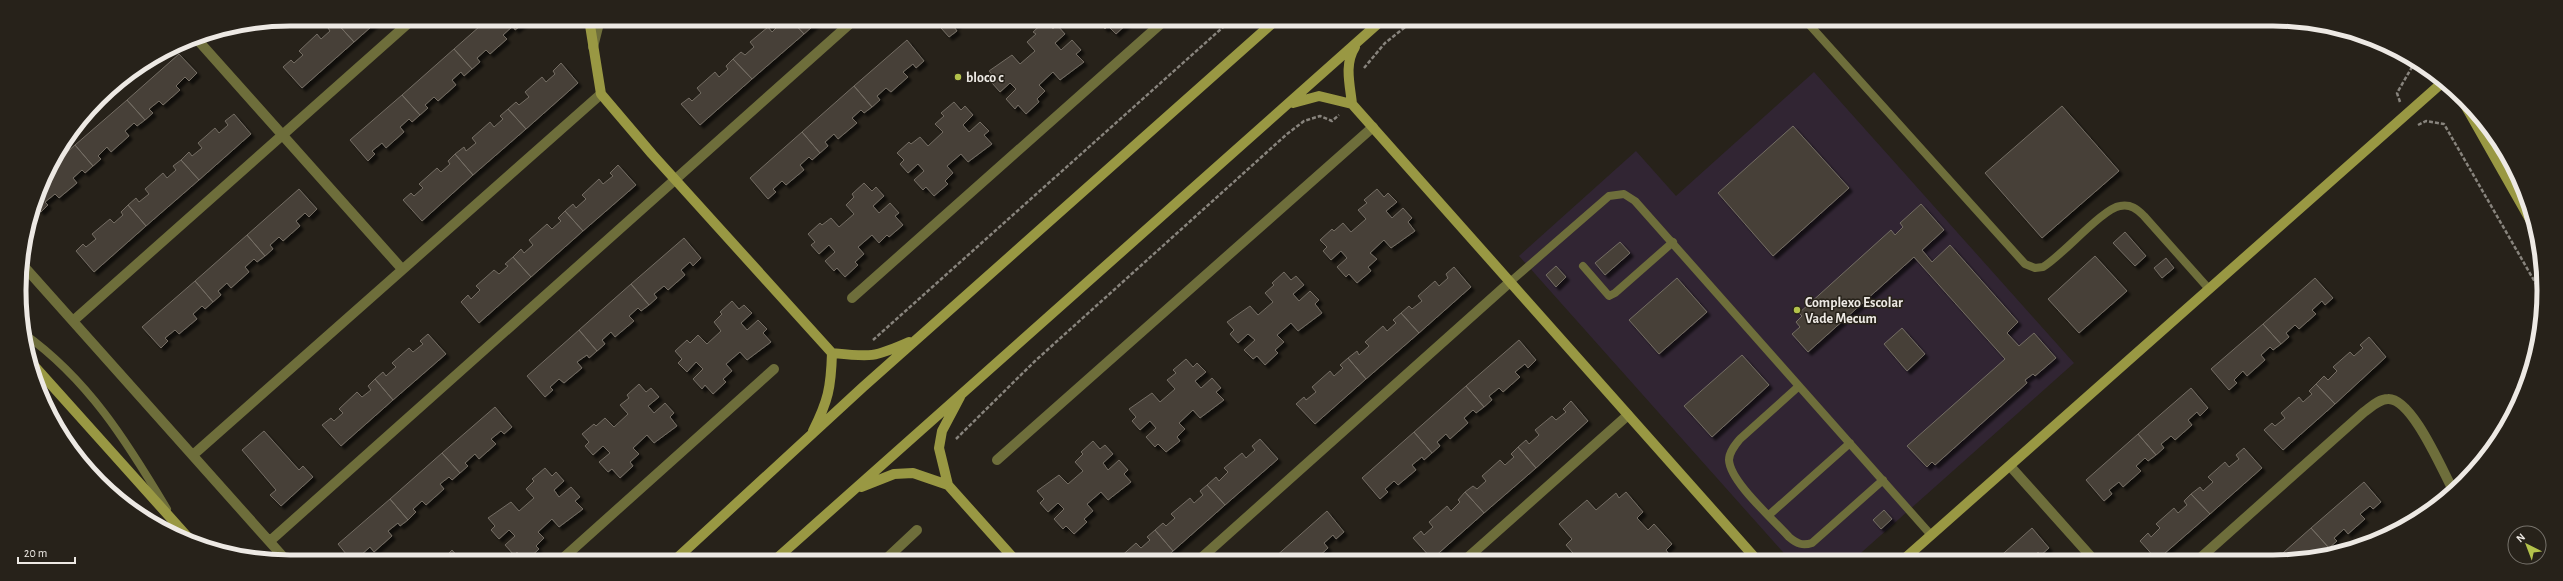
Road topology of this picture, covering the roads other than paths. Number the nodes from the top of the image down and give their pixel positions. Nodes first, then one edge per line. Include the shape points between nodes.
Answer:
1 (405, 26) edge
2 (590, 26) edge
3 (598, 26) edge
4 (847, 26) edge
5 (1158, 26) edge
6 (1269, 26) edge
7 (1375, 26) edge
8 (1811, 26) edge
9 (1359, 41) junction
10 (200, 42) edge
11 (593, 49) junction
12 (2439, 85) edge
13 (601, 94) junction
14 (1352, 104) junction
15 (1287, 105) junction
16 (2472, 117) edge
17 (1373, 127) junction
18 (283, 135) junction
19 (674, 179) junction
20 (2524, 209) edge
21 (1673, 242) junction
22 (1583, 266) dead end
23 (402, 269) junction
24 (27, 270) edge
25 (1510, 282) junction
26 (2209, 289) junction
27 (852, 298) dead end
28 (73, 321) junction
29 (918, 338) junction
30 (30, 339) edge
31 (832, 353) junction
32 (774, 369) dead end
33 (38, 370) edge
34 (1800, 386) junction
35 (965, 389) junction
36 (1628, 415) junction
37 (808, 439) junction
38 (1850, 443) junction
39 (193, 455) junction
40 (997, 460) dead end
41 (2010, 466) junction
42 (1883, 480) junction
43 (948, 485) junction
44 (2451, 486) edge
45 (854, 489) junction
46 (1769, 515) junction
47 (173, 520) junction
48 (917, 530) dead end
49 (184, 533) edge
50 (1931, 535) junction
51 (270, 541) junction
52 (281, 554) edge
53 (567, 555) edge
54 (680, 555) edge
55 (781, 555) edge
56 (890, 555) edge
57 (1011, 555) edge
58 (1205, 555) edge
59 (1471, 555) edge
60 (1752, 555) edge
61 (1909, 555) edge
62 (2090, 555) edge
63 (2204, 555) edge

1 - 18 street
2 - 11 street
3 - 11 street
4 - 19 street
5 - 27 street
6 - 29 street
7 - 9 street
8 - 26 lane via 2026,264 2035,268 2043,267 2111,209 2129,206 2144,216
9 - 14 street via 1351,54 1348,73
9 - 15 street
10 - 18 street
11 - 13 street
12 - 26 street
13 - 19 street
13 - 23 street
14 - 15 street via 1319,96
14 - 17 street
15 - 35 street
16 - 20 street
17 - 25 street
17 - 40 street
18 - 23 street
18 - 28 street
19 - 31 street
19 - 51 street
21 - 22 lane via 1609,296
21 - 25 lane via 1635,201 1624,194 1609,196
21 - 34 lane
23 - 39 street
24 - 28 street
25 - 36 street
25 - 58 street
26 - 41 street
28 - 39 street
29 - 31 street via 879,356
29 - 37 street
30 - 47 lane via 58,360 114,424
31 - 37 street via 831,386 826,406
32 - 53 street
33 - 47 street
34 - 38 lane
34 - 46 lane via 1740,438 1732,448 1729,458 1734,477
35 - 43 street via 942,431 939,448
35 - 45 street
36 - 59 street
36 - 60 street
37 - 54 street
38 - 42 lane
38 - 46 lane
39 - 51 street
41 - 50 street
41 - 62 street
42 - 46 lane via 1812,542 1805,545 1795,543
42 - 50 lane
43 - 45 street via 913,473 894,474
43 - 57 street
44 - 63 street via 2410,411 2396,400 2383,400 2364,412
45 - 55 street
47 - 49 street
48 - 56 street
50 - 61 street
51 - 52 street

